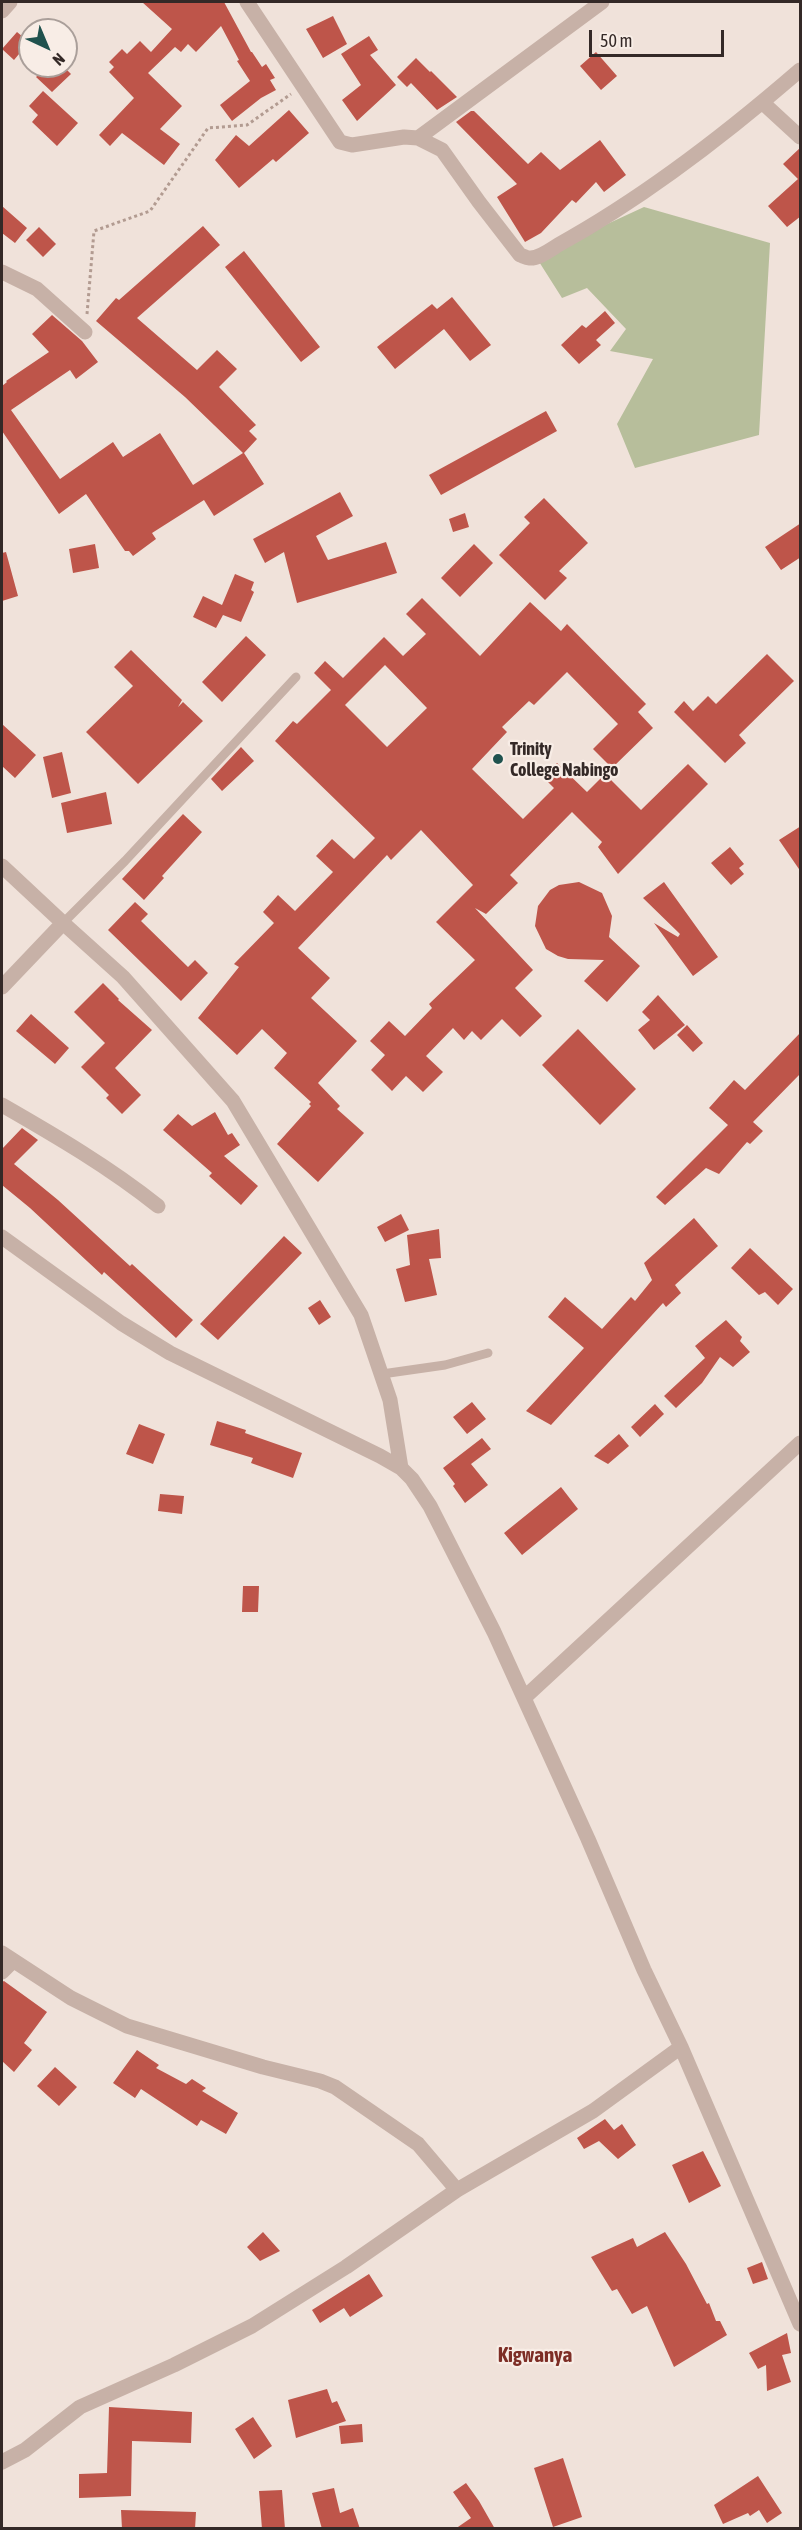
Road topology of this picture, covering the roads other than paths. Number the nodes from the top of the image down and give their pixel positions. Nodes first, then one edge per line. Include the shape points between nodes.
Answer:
1 (10, 2) edge
2 (247, 2) edge
3 (602, 2) edge
4 (2, 11) edge
5 (801, 70) edge
6 (763, 102) junction
7 (801, 137) edge
8 (418, 138) junction
9 (2, 272) edge
10 (85, 332) road end
11 (296, 677) dead end
12 (2, 866) edge
13 (63, 923) junction
14 (2, 987) edge
15 (2, 1105) edge
16 (158, 1206) dead end
17 (2, 1237) edge
18 (488, 1353) dead end
19 (382, 1374) junction
20 (801, 1443) edge
21 (400, 1468) junction
22 (524, 1698) junction
23 (5, 1962) edge
24 (681, 2048) junction
25 (457, 2190) junction
26 (796, 2298) edge
27 (801, 2324) edge
28 (2, 2462) edge

1 - 4 street
2 - 8 street via 340,142 352,145
3 - 8 street
5 - 6 street
6 - 7 street
6 - 8 street via 653,186 571,238 529,258 520,255 442,150
9 - 10 street via 37,290
11 - 13 lane
12 - 13 street
13 - 14 street
13 - 19 street via 123,977 233,1101 361,1316
15 - 16 street via 74,1147
17 - 21 street via 121,1323 170,1353
18 - 19 lane via 445,1365
19 - 21 street
20 - 22 street
21 - 22 street via 430,1506
22 - 24 street
23 - 25 street via 127,2026 335,2087 418,2144
24 - 25 street via 593,2111
24 - 26 street
25 - 28 street via 252,2326 80,2408 25,2450
26 - 27 street

